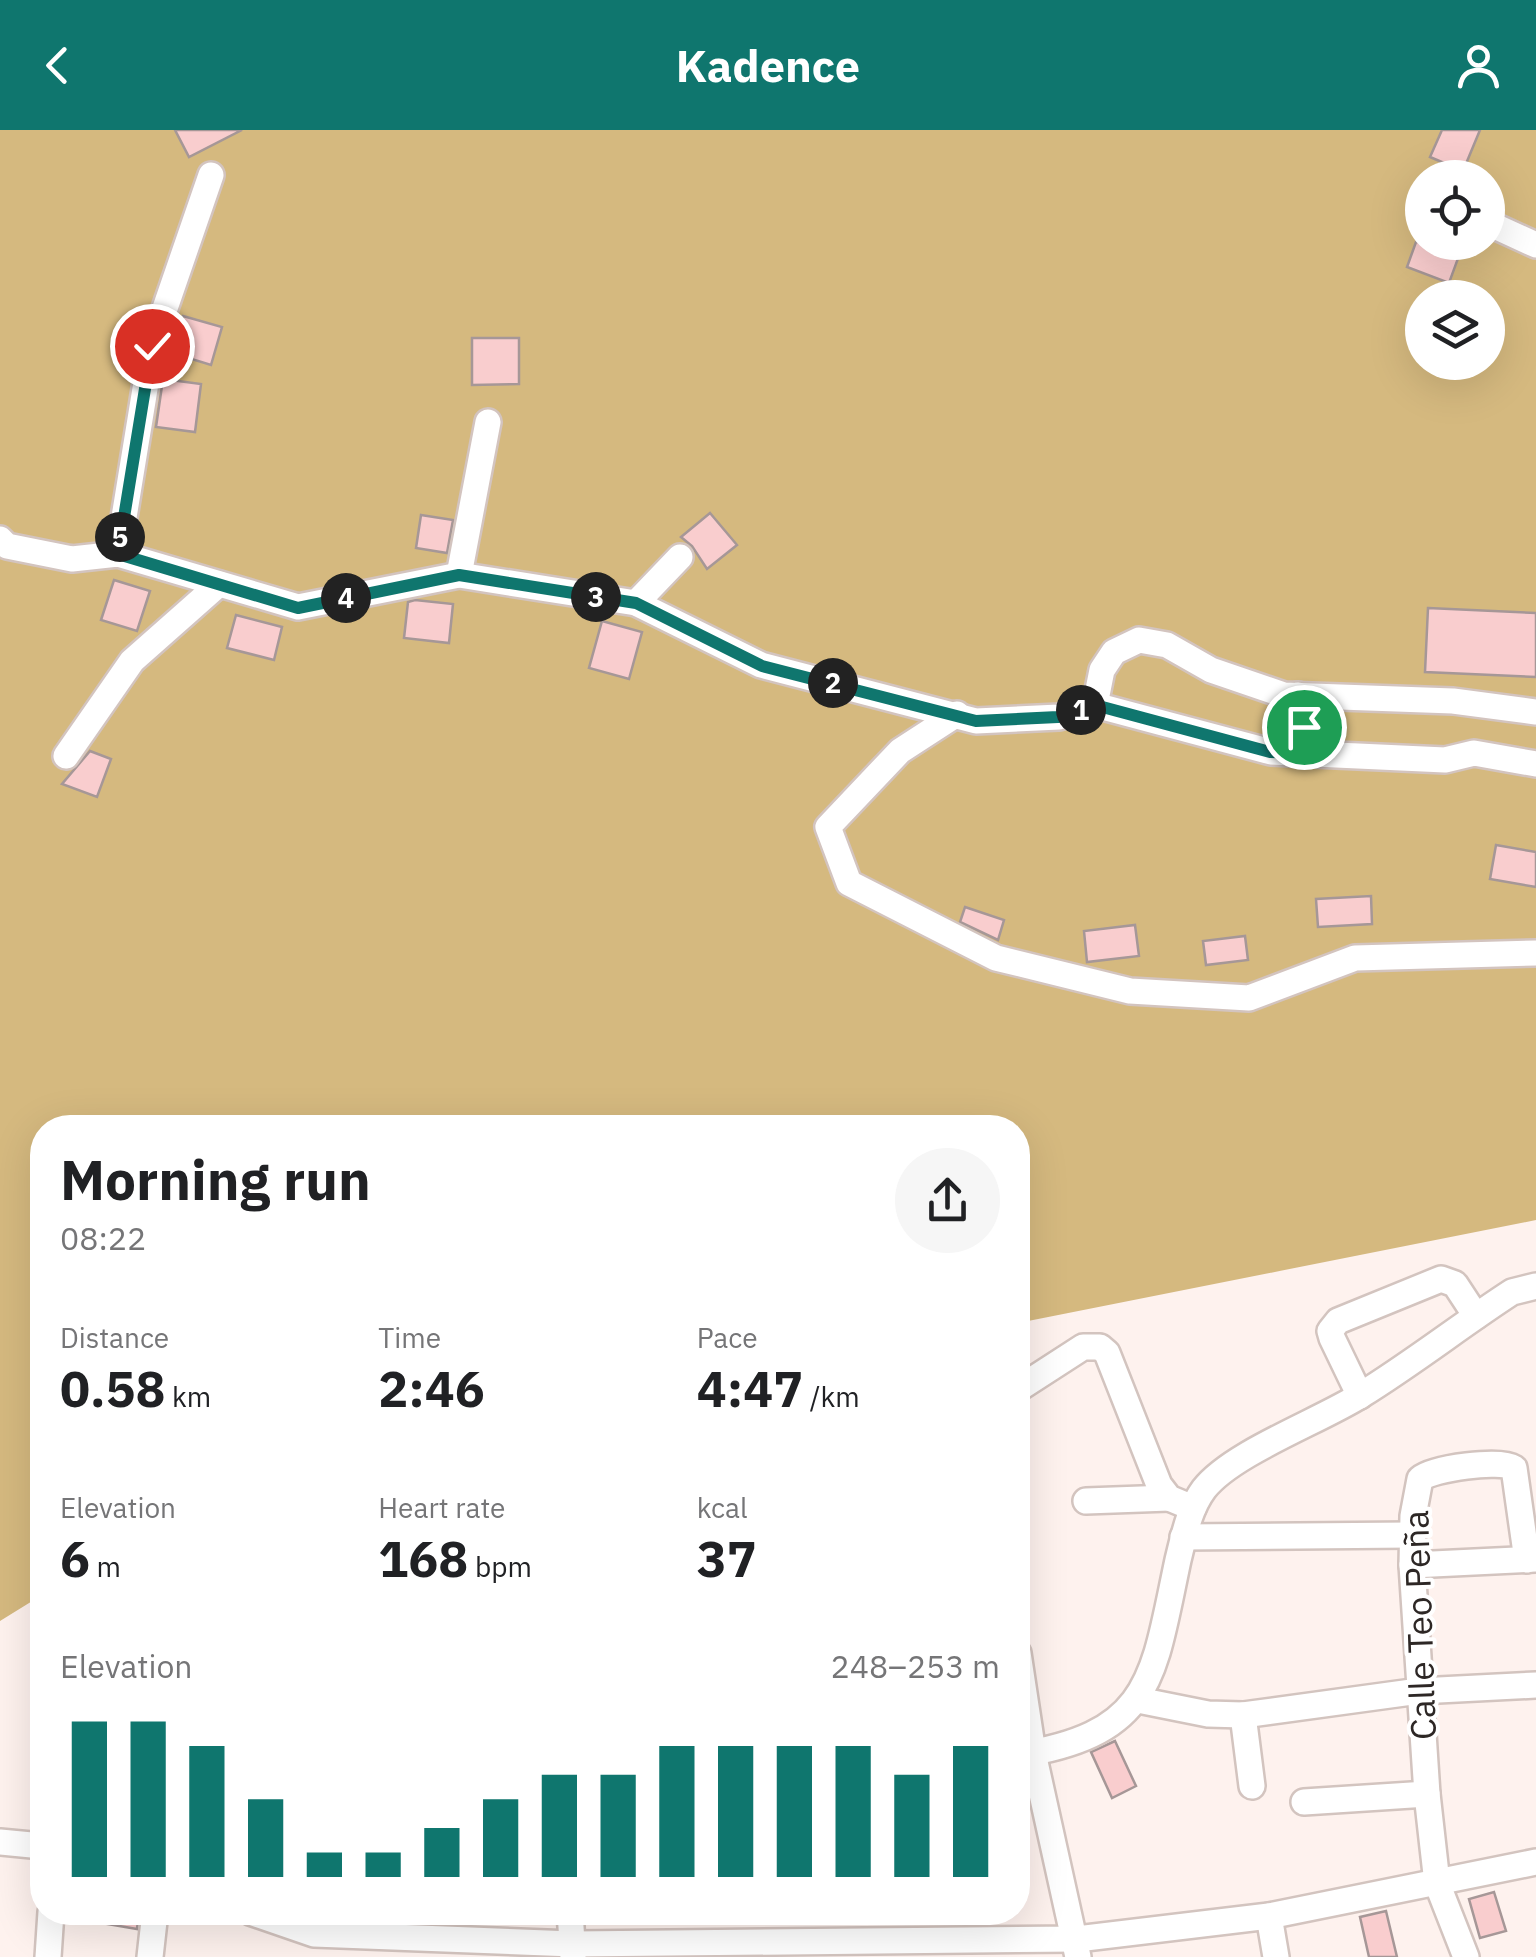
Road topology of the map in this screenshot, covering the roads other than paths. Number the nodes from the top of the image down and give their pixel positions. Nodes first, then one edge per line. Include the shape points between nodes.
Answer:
1 (210, 175) dead end
2 (1505, 231) edge
3 (1536, 245) edge
4 (488, 422) dead end
5 (0, 539) edge
6 (118, 554) junction
7 (680, 557) dead end
8 (459, 575) junction
9 (219, 584) junction
10 (636, 603) junction
11 (1298, 695) junction
12 (1095, 705) junction
13 (1536, 712) edge
14 (957, 714) junction
15 (1302, 753) junction
16 (66, 756) dead end
17 (1536, 764) edge
18 (1536, 953) edge
19 (1536, 1286) edge
20 (1476, 1316) junction
21 (1030, 1382) edge
22 (1360, 1396) junction
23 (1086, 1501) dead end
24 (1181, 1503) junction
25 (1411, 1535) junction
26 (1183, 1537) junction
27 (1532, 1560) edge
28 (1412, 1565) junction
29 (1536, 1685) edge
30 (1419, 1691) junction
31 (1138, 1700) junction
32 (1243, 1715) junction
33 (1030, 1753) edge
34 (1030, 1772) edge
35 (1252, 1786) dead end
36 (1427, 1794) junction
37 (1304, 1802) dead end
38 (0, 1842) edge
39 (30, 1845) edge
40 (1536, 1862) edge
41 (1438, 1883) junction
42 (1269, 1916) junction
43 (50, 1925) edge
44 (154, 1925) edge
45 (274, 1925) edge
46 (571, 1925) edge
47 (313, 1946) edge
48 (1078, 1948) edge
49 (573, 1950) edge
50 (48, 1957) edge
51 (150, 1957) edge
52 (1276, 1957) edge
53 (1466, 1957) edge

1 - 6 street via 152,346
2 - 3 street
4 - 8 street
5 - 6 street via 72,559
6 - 9 street
7 - 10 street
8 - 9 street via 298,608
8 - 10 street
9 - 16 street via 132,661
10 - 14 street via 762,666
11 - 12 street via 1138,640 1114,652 1102,670
11 - 13 street via 1453,701
11 - 15 street
12 - 14 street via 1058,717 976,721
12 - 15 street via 1270,752
14 - 18 street via 900,751 828,827 849,883 996,958 1130,991 1249,998 1355,958
15 - 17 street via 1444,760 1474,753
19 - 20 street via 1512,1292
20 - 22 street
20 - 22 street via 1455,1284 1440,1279 1338,1321 1332,1338
21 - 24 street via 1083,1347 1100,1347 1152,1472
22 - 24 street via 1220,1472
23 - 24 street
24 - 26 street
25 - 26 street
25 - 27 street, Calle Teo Peña via 1417,1487 1426,1474 1509,1464 1518,1477
25 - 28 street, Calle Teo Peña
26 - 31 street via 1157,1656
27 - 28 street
28 - 30 street, Calle Teo Peña
29 - 30 street
30 - 32 street
30 - 36 street, Calle Teo Peña
31 - 32 street
31 - 33 street via 1093,1734
32 - 35 street
34 - 48 street
36 - 37 street
36 - 41 street, Calle Teo Peña
38 - 39 street
40 - 41 street
41 - 42 street
41 - 53 street, Calle Teo Peña
42 - 48 street
42 - 52 street
43 - 50 street
44 - 51 street
45 - 47 street
46 - 49 street
47 - 49 street
48 - 49 street

